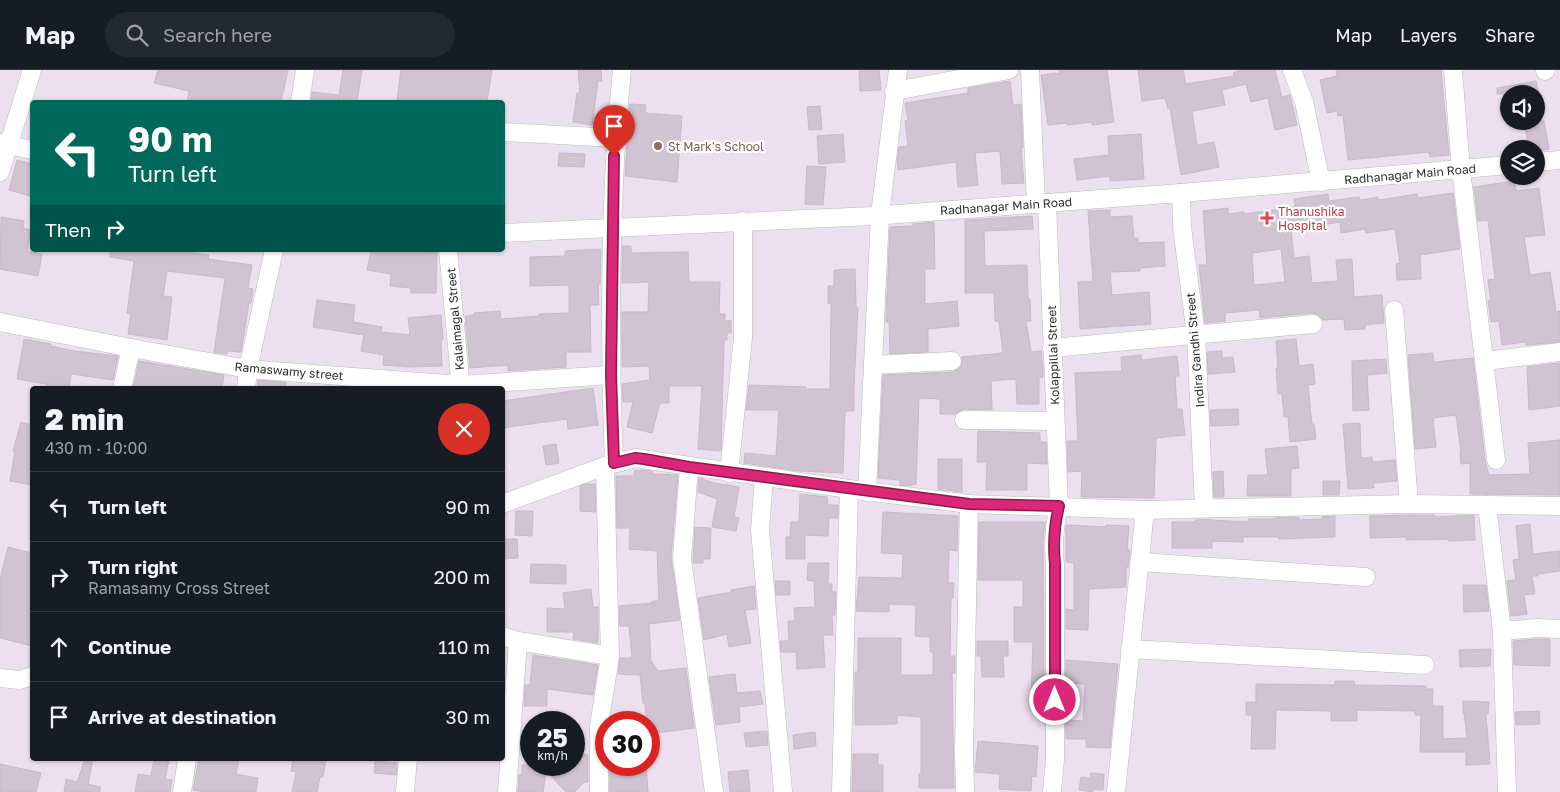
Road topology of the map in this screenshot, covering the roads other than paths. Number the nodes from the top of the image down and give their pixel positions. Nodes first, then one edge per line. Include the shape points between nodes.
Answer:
1 (32, 70) edge
2 (305, 70) edge
3 (622, 70) edge
4 (898, 70) edge
5 (1009, 70) edge
6 (1030, 70) edge
7 (1292, 70) edge
8 (1453, 70) edge
9 (894, 91) junction
10 (300, 100) edge
11 (505, 132) edge
12 (615, 138) junction
13 (4, 144) edge
14 (30, 150) edge
15 (1560, 160) edge
16 (1545, 161) edge
17 (1500, 166) edge
18 (1461, 170) junction
19 (0, 172) edge
20 (1321, 182) junction
21 (1180, 193) junction
22 (1041, 203) junction
23 (880, 215) junction
24 (743, 221) junction
25 (612, 228) junction
26 (505, 233) edge
27 (274, 252) edge
28 (448, 252) edge
29 (1394, 310) dead end
30 (0, 322) edge
31 (1313, 324) dead end
32 (1196, 335) junction
33 (131, 348) junction
34 (1052, 348) junction
35 (1560, 352) edge
36 (952, 361) dead end
37 (1485, 361) junction
38 (873, 365) junction
39 (248, 369) junction
40 (611, 375) junction
41 (403, 385) edge
42 (123, 386) edge
43 (246, 386) edge
44 (432, 386) edge
45 (461, 386) edge
46 (474, 386) edge
47 (964, 420) dead end
48 (1055, 421) junction
49 (1496, 460) dead end
50 (609, 464) junction
51 (689, 467) junction
52 (729, 473) junction
53 (764, 478) junction
54 (849, 489) junction
55 (867, 492) junction
56 (505, 503) edge
57 (969, 504) junction
58 (1409, 504) junction
59 (1487, 505) junction
60 (1059, 506) junction
61 (1560, 506) edge
62 (1204, 508) junction
63 (1145, 510) junction
64 (1139, 562) junction
65 (1366, 577) dead end
66 (1560, 629) edge
67 (1502, 631) junction
68 (510, 639) edge
69 (1130, 649) junction
70 (610, 656) junction
71 (1425, 665) dead end
72 (30, 677) edge
73 (0, 678) edge
74 (187, 761) edge
75 (408, 761) edge
76 (182, 792) edge
77 (405, 792) edge
78 (507, 792) edge
79 (599, 792) edge
80 (714, 792) edge
81 (783, 792) edge
82 (841, 792) edge
83 (965, 792) edge
84 (1052, 792) edge
85 (1116, 792) edge
86 (1507, 792) edge

1 - 13 street
2 - 10 street
3 - 12 street
4 - 9 street
5 - 9 street
6 - 22 street, Kolappillai Street
7 - 20 street via 1304,102
8 - 18 street
9 - 23 street
11 - 12 street
12 - 25 street
13 - 14 street
13 - 19 street
15 - 16 street
17 - 18 street, Radhanagar Main Road
18 - 20 street, Radhanagar Main Road
18 - 37 street
20 - 21 street, Radhanagar Main Road
21 - 22 street, Radhanagar Main Road
21 - 32 street, Indira Gandhi Street
22 - 23 street, Radhanagar Main Road
22 - 34 street, Kolappillai Street
23 - 24 street, Radhanagar Main Road
23 - 38 street
24 - 25 street, Radhanagar Main Road
24 - 52 street via 743,338
25 - 26 street, Radhanagar Main Road
25 - 40 street
27 - 39 street
28 - 45 street, Kalaimagal Street
29 - 58 street
30 - 33 street, Ramaswamy street
31 - 32 street
32 - 34 street
32 - 62 street, Indira Gandhi Street
33 - 39 street, Ramaswamy street
33 - 42 street
34 - 48 street, Kolappillai Street
35 - 37 street
36 - 38 street
37 - 49 street
38 - 55 street
39 - 41 street, Ramaswamy street
39 - 43 street
40 - 46 street, Ramaswamy street
40 - 50 street
41 - 44 street, Ramaswamy street
47 - 48 street
48 - 60 street, Kolappillai Street
50 - 51 street via 635,458
50 - 56 street
50 - 70 street
51 - 52 street
51 - 80 street via 682,559
52 - 53 street
53 - 54 street
53 - 81 street via 760,530
54 - 55 street
54 - 82 street
55 - 57 street
57 - 60 street
57 - 83 street
58 - 59 street
58 - 62 street
59 - 61 street
59 - 67 street
60 - 63 street
60 - 84 street, Kolappillai Street via 1053,546 1055,749
62 - 63 street
63 - 64 street
64 - 65 street
64 - 69 street
66 - 67 street
67 - 86 street
68 - 70 street
68 - 78 street
69 - 71 street
69 - 85 street
70 - 79 street via 599,726
72 - 73 street via 20,680
74 - 76 street
75 - 77 street

